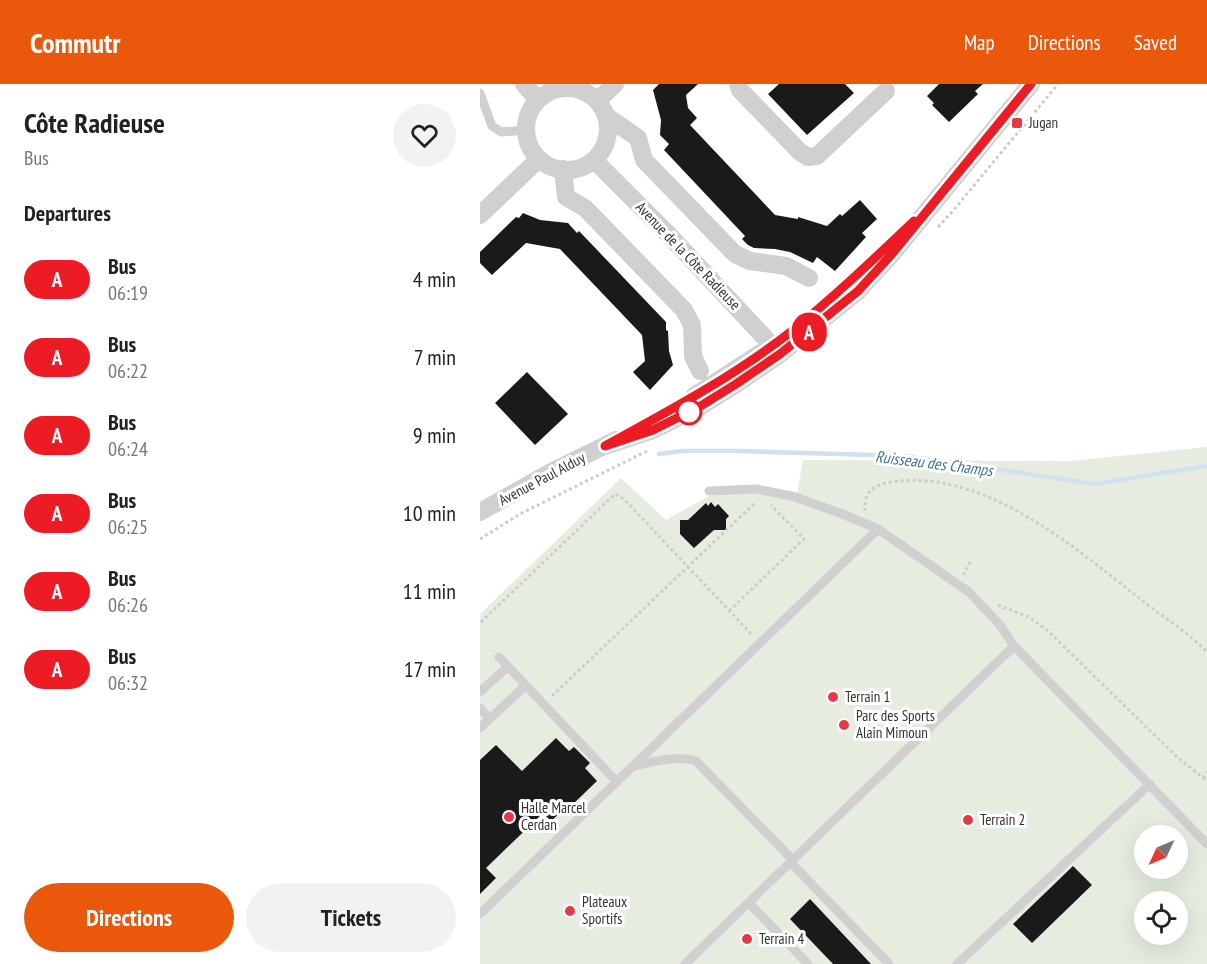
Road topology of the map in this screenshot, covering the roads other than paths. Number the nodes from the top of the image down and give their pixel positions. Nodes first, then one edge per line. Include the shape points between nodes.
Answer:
1 (524, 84) edge
2 (615, 84) edge
3 (738, 84) edge
4 (1031, 84) edge
5 (886, 91) dead end
6 (480, 93) edge
7 (538, 100) junction
8 (602, 109) junction
9 (526, 130) junction
10 (539, 159) junction
11 (594, 160) junction
12 (563, 169) junction
13 (480, 215) edge
14 (810, 278) dead end
15 (776, 350) junction
16 (700, 371) dead end
17 (709, 491) dead end
18 (480, 512) edge
19 (878, 529) junction
20 (1014, 646) junction
21 (499, 657) dead end
22 (508, 666) junction
23 (525, 686) junction
24 (480, 692) edge
25 (480, 708) edge
26 (490, 719) junction
27 (480, 728) edge
28 (633, 767) junction
29 (617, 782) junction
30 (1150, 784) junction
31 (1207, 844) edge
32 (792, 861) junction
33 (749, 903) junction
34 (480, 914) edge
35 (685, 964) edge
36 (808, 964) edge
37 (889, 964) edge
38 (957, 964) edge

1 - 7 street
2 - 8 street
3 - 5 street via 808,158 817,156
4 - 15 street, Avenue Paul Alduy via 858,291
6 - 9 lane via 492,126 501,132
7 - 8 street via 561,88 574,88 587,93
7 - 9 street via 531,109
8 - 11 street via 608,128 602,150
8 - 14 street via 638,138 644,160 735,254 750,261 786,266
9 - 10 street via 532,151
10 - 12 street
10 - 13 street
11 - 12 street via 585,166
11 - 15 street, Avenue de la Côte Radieuse
12 - 16 street via 566,196 585,208 684,310 692,325 693,356
15 - 18 street, Avenue Paul Alduy via 699,407 653,430 605,446
17 - 19 lane via 756,489 792,496
19 - 20 lane via 969,592
19 - 28 lane
20 - 30 lane
20 - 32 lane
21 - 22 lane
22 - 23 lane
22 - 24 lane
23 - 26 lane
23 - 29 lane
25 - 26 lane
26 - 27 lane
28 - 29 lane
28 - 32 lane via 673,758 696,761
29 - 34 lane
30 - 31 lane
30 - 38 lane
32 - 33 lane
32 - 37 lane
33 - 35 lane
33 - 36 lane

